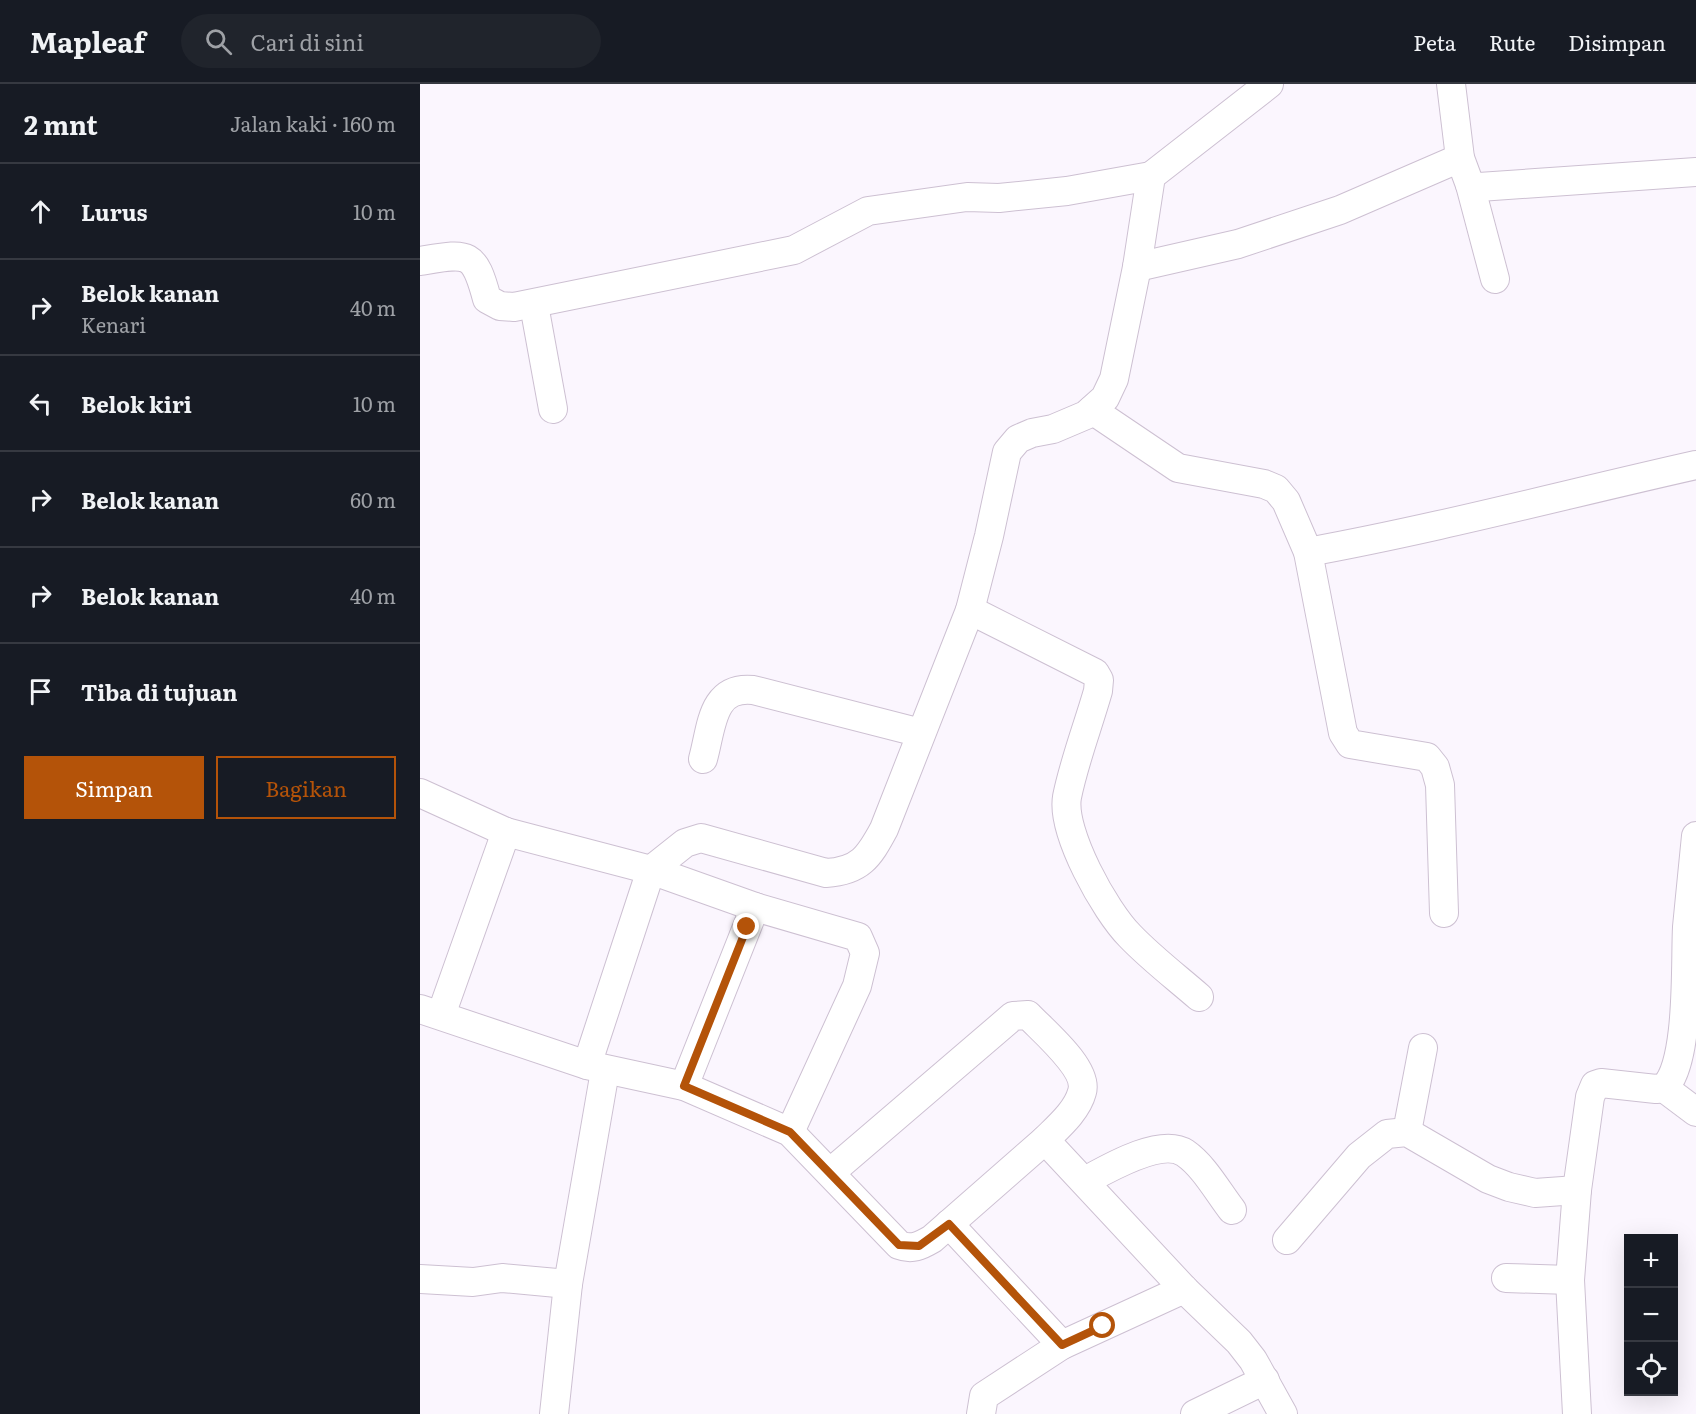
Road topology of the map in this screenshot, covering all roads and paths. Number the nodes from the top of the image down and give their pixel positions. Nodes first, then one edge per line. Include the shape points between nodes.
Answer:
1 (1269, 84) edge
2 (1451, 84) edge
3 (1460, 158) junction
4 (1696, 172) edge
5 (1151, 176) junction
6 (1470, 185) junction
7 (420, 261) edge
8 (1137, 267) junction
9 (1494, 279) dead end
10 (534, 304) junction
11 (553, 409) dead end
12 (1092, 410) junction
13 (1696, 465) edge
14 (1308, 552) junction
15 (970, 610) junction
16 (921, 733) junction
17 (703, 759) dead end
18 (420, 793) edge
19 (506, 832) junction
20 (1696, 836) edge
21 (651, 870) junction
22 (755, 907) junction
23 (1444, 913) dead end
24 (1692, 930) edge
25 (1199, 997) dead end
26 (430, 1012) edge
27 (1423, 1048) dead end
28 (596, 1068) junction
29 (684, 1086) junction
30 (1664, 1088) junction
31 (1696, 1112) edge
32 (790, 1132) junction
33 (1407, 1132) junction
34 (1045, 1140) junction
35 (831, 1172) junction
36 (1085, 1181) junction
37 (1577, 1190) junction
38 (1232, 1210) dead end
39 (949, 1224) junction
40 (1287, 1240) dead end
41 (1506, 1278) dead end
42 (420, 1279) edge
43 (1570, 1280) junction
44 (568, 1284) junction
45 (1184, 1289) junction
46 (1062, 1345) junction
47 (1265, 1380) junction
48 (554, 1414) edge
49 (981, 1414) edge
50 (1195, 1414) edge
51 (1283, 1414) edge
52 (1577, 1414) edge

1 - 5 street
2 - 3 street
3 - 6 street
3 - 8 street via 1320,217 1238,244
4 - 6 street
5 - 8 street
5 - 10 street via 1067,191 967,197 868,211 794,250
6 - 9 street
7 - 10 street via 466,258 478,267 487,299 493,304
8 - 12 street via 1114,379 1105,398
10 - 11 street
12 - 14 street via 1178,468 1276,489 1286,501
12 - 15 street via 1074,421 1018,439 1007,452
13 - 14 street via 1418,532
14 - 23 street via 1343,733 1350,744 1427,757 1435,766 1440,785
15 - 16 street
15 - 25 street via 1095,673 1098,691 1067,798 1067,820 1074,844 1129,936
16 - 17 street via 753,690 734,690 724,695 718,705
16 - 21 street via 884,829 860,865 826,873 701,838 685,843
18 - 19 street
19 - 21 street
19 - 26 street
20 - 24 street
21 - 22 street
21 - 28 street
22 - 29 street
22 - 32 street via 858,937 865,953 856,986
24 - 30 street via 1682,1032 1670,1081
26 - 28 street
27 - 33 street
28 - 29 street
28 - 44 street
29 - 32 street
30 - 31 street
30 - 37 street via 1595,1085
32 - 35 street
33 - 37 street via 1509,1187 1535,1193
33 - 40 street via 1387,1134 1359,1156
34 - 35 street via 1078,1102 1082,1081 1077,1067 1029,1015 1018,1014
34 - 36 street
34 - 39 street
35 - 39 street via 899,1245 919,1246
36 - 38 street via 1138,1155 1184,1152
36 - 45 street
37 - 43 street
39 - 46 street
41 - 43 street
42 - 44 street via 473,1282 502,1278
43 - 52 street
44 - 48 street
45 - 46 street
45 - 47 street via 1239,1342
46 - 49 street via 984,1396
47 - 50 street
47 - 51 street

